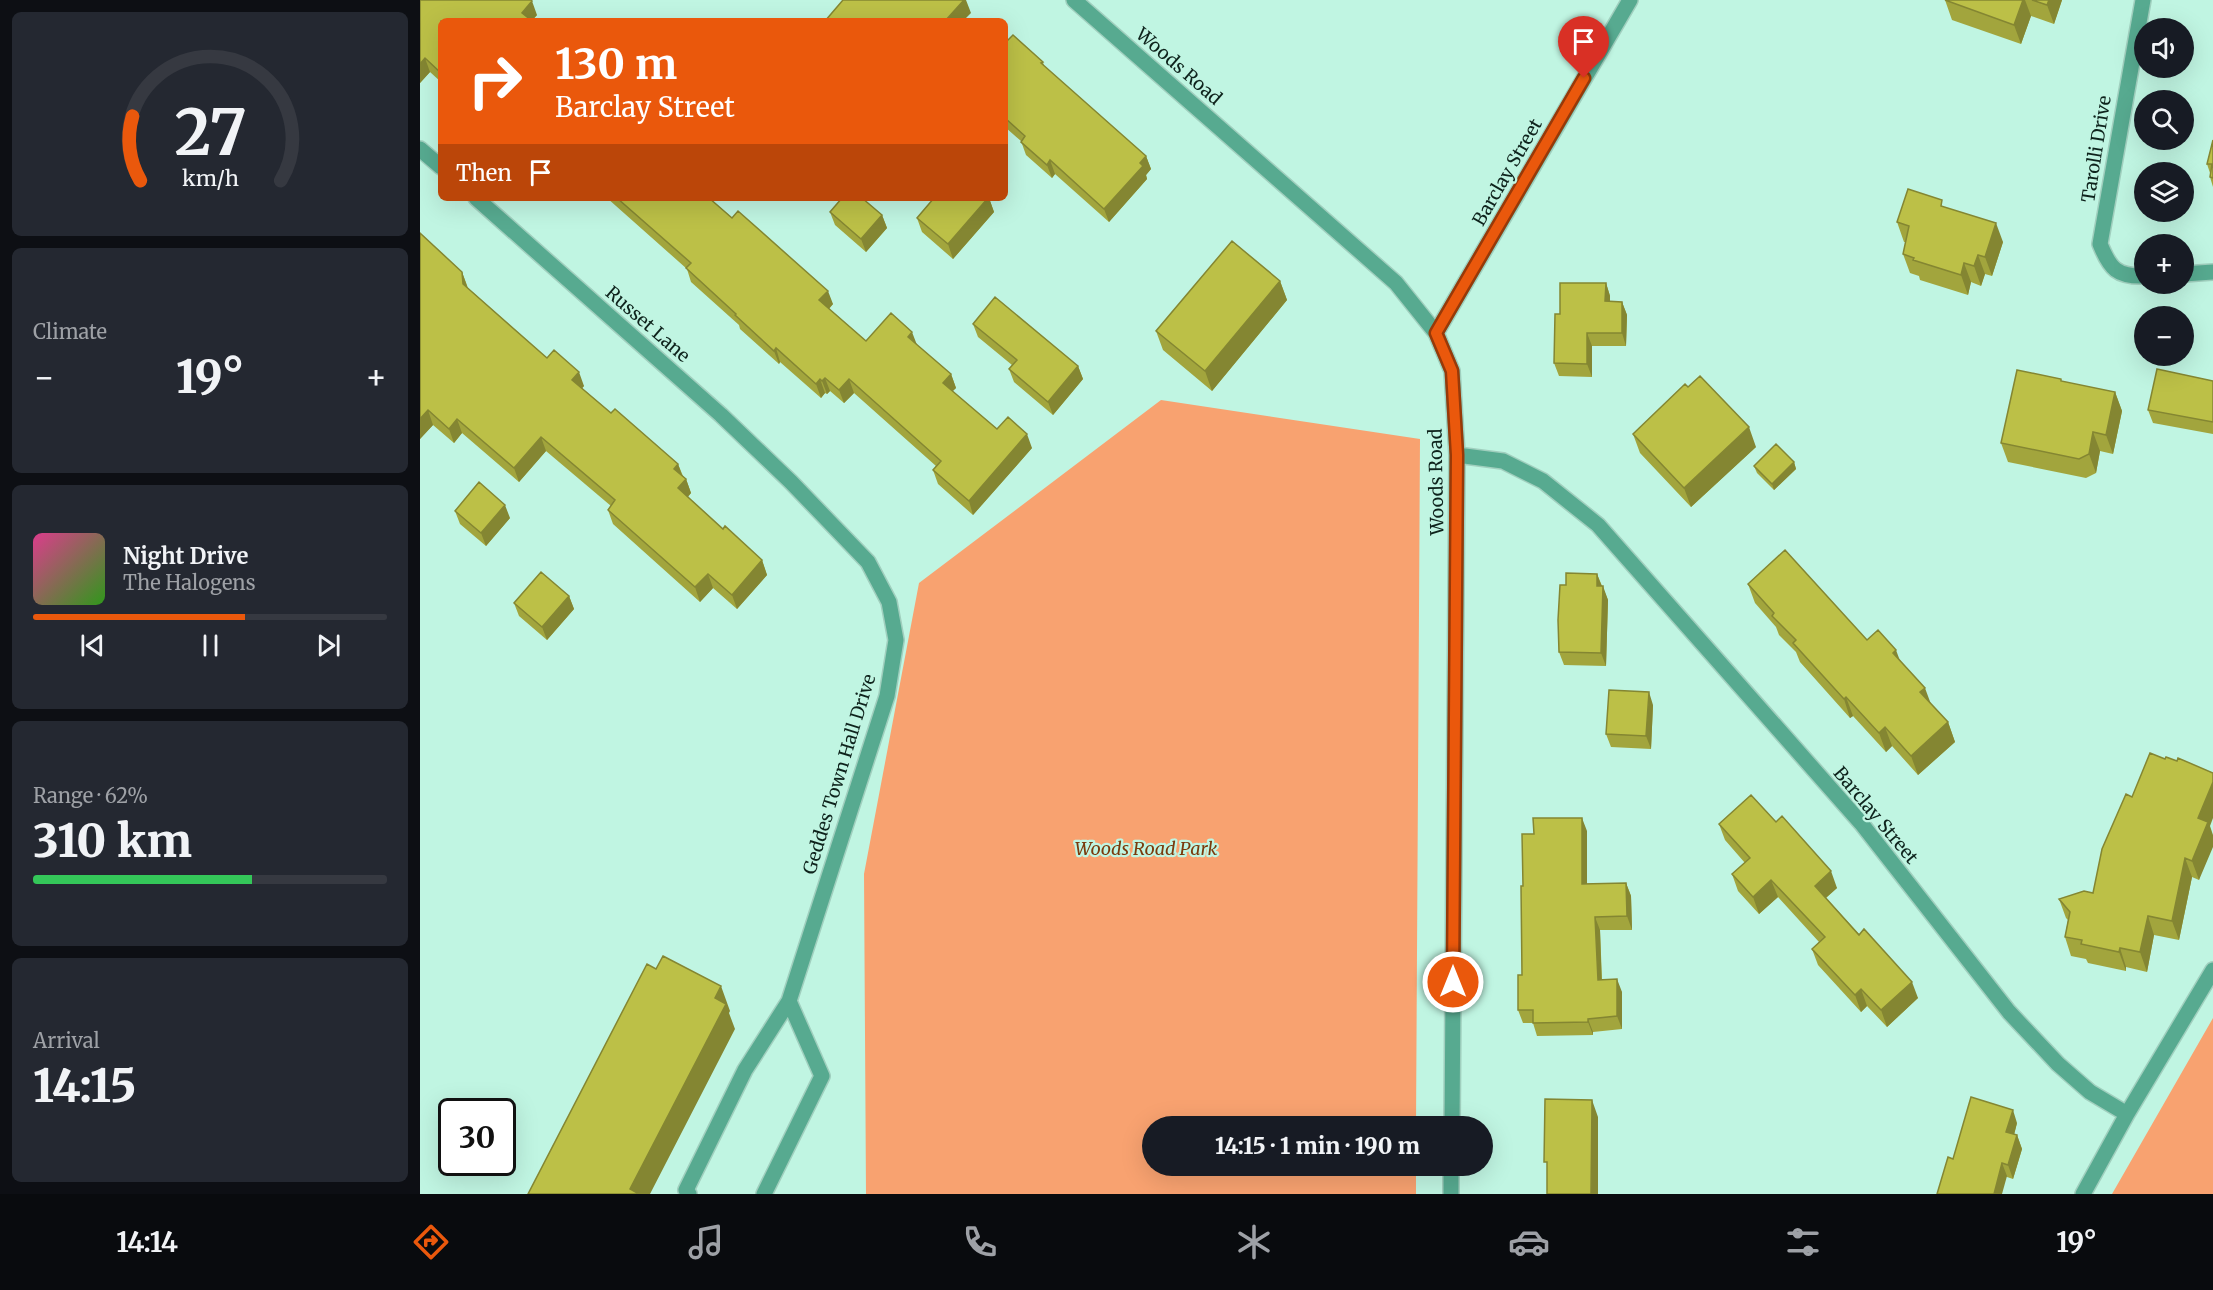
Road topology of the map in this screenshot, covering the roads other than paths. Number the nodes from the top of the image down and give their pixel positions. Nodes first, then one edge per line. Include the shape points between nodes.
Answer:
1 (1074, 0) edge
2 (1629, 0) edge
3 (2143, 0) edge
4 (420, 149) edge
5 (438, 164) edge
6 (479, 201) edge
7 (2213, 272) edge
8 (2194, 273) edge
9 (2134, 276) edge
10 (1436, 333) junction
11 (1457, 455) junction
12 (791, 482) joint
13 (2213, 970) edge
14 (789, 1001) junction
15 (2127, 1114) junction
16 (1452, 1116) edge
17 (1451, 1176) edge
18 (687, 1192) edge
19 (764, 1194) edge
20 (1451, 1194) edge
21 (2084, 1194) edge

1 - 10 street, Woods Road via 1396,283
2 - 10 street, Barclay Street
3 - 9 street, Tarolli Drive via 2100,244 2109,265
4 - 5 street
6 - 12 street, Russet Lane
7 - 8 street
10 - 11 street, Woods Road via 1452,371
11 - 15 street, Barclay Street via 1503,461 1543,481 1598,525 1861,823 2009,1012 2090,1092
11 - 16 street, Woods Road
12 - 14 street, Geddes Town Hall Drive via 868,562 889,602 896,640 887,696
13 - 15 street
14 - 18 street, Geddes Town Hall Drive via 745,1070
14 - 19 street via 822,1076
15 - 21 street
17 - 20 street

